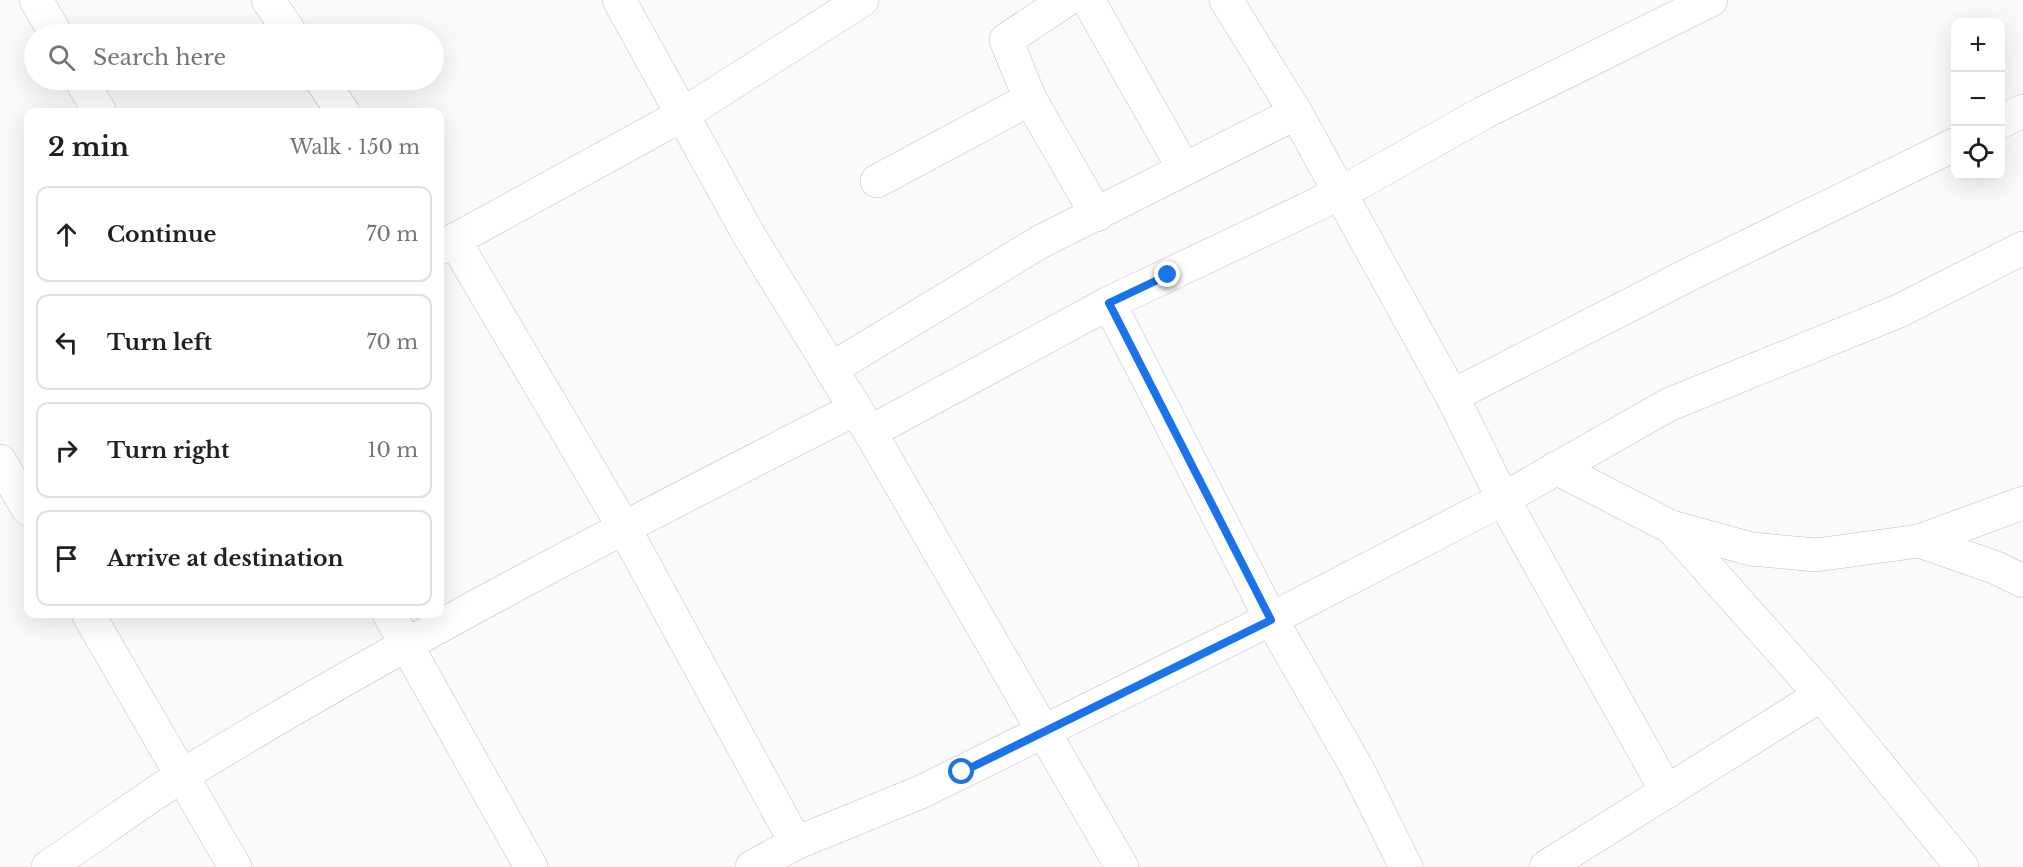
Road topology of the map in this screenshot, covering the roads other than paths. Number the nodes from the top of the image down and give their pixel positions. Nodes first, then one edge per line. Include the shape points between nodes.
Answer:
1 (36, 0) edge
2 (268, 0) edge
3 (619, 0) edge
4 (862, 0) edge
5 (1066, 0) edge
6 (1088, 0) edge
7 (1226, 0) edge
8 (1711, 0) edge
9 (50, 24) edge
10 (284, 24) edge
11 (87, 90) edge
12 (328, 90) edge
13 (1030, 99) junction
14 (98, 108) edge
15 (340, 108) edge
16 (2023, 111) edge
17 (1296, 113) junction
18 (682, 115) junction
19 (2005, 120) edge
20 (1951, 146) edge
21 (1184, 170) junction
22 (877, 182) dead end
23 (1341, 193) junction
24 (1097, 215) junction
25 (447, 244) edge
26 (2023, 248) edge
27 (1109, 303) junction
28 (831, 369) junction
29 (1452, 396) junction
30 (862, 420) junction
31 (0, 461) edge
32 (1556, 468) junction
33 (19, 496) edge
34 (1503, 499) junction
35 (2023, 503) edge
36 (623, 526) junction
37 (1671, 527) junction
38 (1919, 541) junction
39 (2023, 581) edge
40 (90, 618) edge
41 (391, 618) edge
42 (1271, 620) junction
43 (406, 643) junction
44 (1821, 695) junction
45 (1046, 732) junction
46 (181, 776) junction
47 (1667, 792) junction
48 (796, 843) junction
49 (48, 867) edge
50 (236, 867) edge
51 (531, 867) edge
52 (752, 867) edge
53 (1122, 867) edge
54 (1406, 867) edge
55 (1546, 867) edge
56 (1962, 867) edge

1 - 9 street
2 - 10 street
3 - 18 street
4 - 18 street
5 - 13 street via 1006,40
6 - 21 street
7 - 17 street
8 - 23 street via 1483,113
11 - 14 street
12 - 15 street
13 - 22 street
13 - 24 street
16 - 19 street
17 - 21 street
17 - 23 street
18 - 25 street
18 - 28 street via 750,237
20 - 29 street
21 - 24 street
23 - 27 street
23 - 29 street
24 - 28 street via 1040,242
25 - 36 street
26 - 32 street via 1899,310 1668,405
27 - 30 street
27 - 42 street
28 - 30 street
29 - 34 street
30 - 36 street
30 - 45 street
31 - 33 street
32 - 34 street
32 - 37 street
34 - 42 street
34 - 47 street
35 - 38 street
36 - 43 street
36 - 48 street
37 - 38 street via 1751,549 1816,555
37 - 44 street
38 - 39 street
40 - 46 street
41 - 43 street
42 - 45 street
42 - 54 street via 1351,758
43 - 46 street
43 - 51 street
44 - 47 street
44 - 56 street
45 - 48 street via 921,792
45 - 53 street
46 - 49 street
46 - 50 street
47 - 55 street
48 - 52 street

